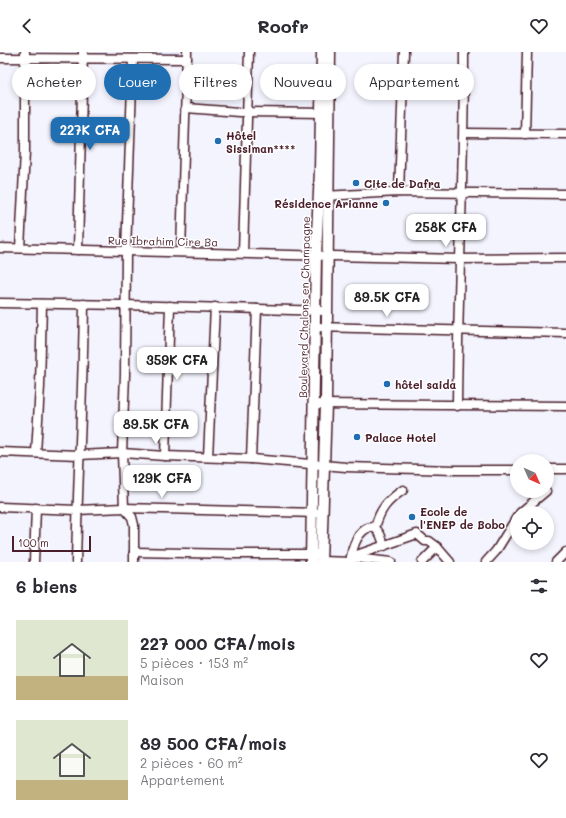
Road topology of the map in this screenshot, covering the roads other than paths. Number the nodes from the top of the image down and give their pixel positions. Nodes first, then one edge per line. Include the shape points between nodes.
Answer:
1 (249, 52) edge
2 (322, 52) edge
3 (330, 52) edge
4 (404, 52) edge
5 (464, 52) edge
6 (527, 52) edge
7 (25, 55) edge
8 (83, 56) edge
9 (187, 56) edge
10 (0, 58) edge
11 (133, 60) junction
12 (186, 108) junction
13 (248, 112) junction
14 (325, 113) junction
15 (464, 133) junction
16 (525, 134) junction
17 (566, 134) edge
18 (399, 192) junction
19 (461, 193) junction
20 (566, 194) edge
21 (323, 196) junction
22 (0, 248) edge
23 (20, 248) junction
24 (78, 250) junction
25 (126, 251) junction
26 (181, 252) junction
27 (243, 253) junction
28 (321, 255) junction
29 (566, 258) edge
30 (459, 259) junction
31 (0, 303) edge
32 (42, 304) junction
33 (84, 304) junction
34 (125, 305) junction
35 (170, 306) junction
36 (215, 307) junction
37 (257, 309) junction
38 (316, 311) junction
39 (326, 311) junction
40 (315, 326) junction
41 (326, 327) junction
42 (458, 330) junction
43 (566, 333) edge
44 (314, 404) junction
45 (326, 404) junction
46 (457, 406) junction
47 (566, 406) edge
48 (0, 452) edge
49 (36, 453) junction
50 (122, 453) junction
51 (79, 455) junction
52 (165, 456) junction
53 (208, 457) junction
54 (251, 459) junction
55 (312, 464) junction
56 (323, 465) junction
57 (566, 469) edge
58 (510, 470) edge
59 (554, 471) edge
60 (403, 490) dead end
61 (538, 498) edge
62 (528, 506) edge
63 (0, 507) edge
64 (36, 508) junction
65 (124, 508) junction
66 (78, 510) junction
67 (311, 513) junction
68 (322, 514) junction
69 (375, 528) junction
70 (510, 528) edge
71 (384, 546) junction
72 (437, 547) junction
73 (134, 552) junction
74 (566, 552) edge
75 (317, 558) edge
76 (351, 560) edge
77 (34, 562) edge
78 (76, 562) edge
79 (134, 562) edge
80 (391, 562) edge
81 (422, 562) edge
82 (450, 562) edge
83 (486, 562) edge
84 (556, 562) edge

1 - 13 street
2 - 14 main road, Boulevard Chalons en Champagne
3 - 14 main road, Boulevard Chalons en Champagne
4 - 18 street
5 - 15 street
6 - 16 street
7 - 8 street
7 - 10 street
7 - 23 street via 25,152
8 - 11 street
8 - 24 street
9 - 11 street
9 - 12 street
11 - 25 street
12 - 13 street
12 - 26 street
13 - 14 street
13 - 27 street
14 - 21 main road, Boulevard Chalons en Champagne
15 - 16 street
15 - 19 street
16 - 17 street
18 - 19 street
18 - 21 street
19 - 20 street
19 - 30 street
21 - 28 main road, Boulevard Chalons en Champagne
22 - 23 street, Rue Ibrahim Cire Ba
23 - 24 street, Rue Ibrahim Cire Ba
24 - 25 street, Rue Ibrahim Cire Ba
25 - 26 street, Rue Ibrahim Cire Ba
25 - 34 street
26 - 27 street, Rue Ibrahim Cire Ba
27 - 28 street, Rue Ibrahim Cire Ba
28 - 30 street, Rue Ibrahim Cire Ba
28 - 38 main road, Boulevard Chalons en Champagne
28 - 39 main road, Boulevard Chalons en Champagne
29 - 30 street, Rue Ibrahim Cire Ba
30 - 42 street
31 - 32 street
32 - 33 street
32 - 49 street
33 - 34 street
33 - 51 street
34 - 35 street
34 - 50 street
35 - 36 street
35 - 52 street
36 - 37 street
36 - 53 street
37 - 38 street
37 - 54 street
38 - 39 street
38 - 40 main road, Boulevard Chalons en Champagne
39 - 41 main road, Boulevard Chalons en Champagne
40 - 41 street
40 - 44 main road, Boulevard Chalons en Champagne
41 - 42 street
41 - 45 main road, Boulevard Chalons en Champagne
42 - 43 street
42 - 46 street
44 - 45 street
44 - 55 main road, Boulevard Chalons en Champagne
45 - 46 street
45 - 56 main road, Boulevard Chalons en Champagne
46 - 47 street
48 - 49 street
49 - 51 street
50 - 51 street
50 - 52 street
50 - 65 street
51 - 66 street
52 - 53 street
53 - 54 street
54 - 55 street
55 - 56 street
55 - 67 main road, Boulevard Chalons en Champagne
56 - 58 street
56 - 68 main road, Boulevard Chalons en Champagne
57 - 59 street
60 - 69 street via 381,510
61 - 62 street
63 - 64 street
64 - 66 street
64 - 77 street
65 - 66 street
65 - 67 street
65 - 73 street via 132,517 134,525
66 - 78 street
67 - 68 street
67 - 75 main road, Boulevard Chalons en Champagne
68 - 75 main road, Boulevard Chalons en Champagne
69 - 71 street via 380,532
69 - 76 street via 362,532 352,548
70 - 83 street
71 - 72 street via 417,534
71 - 76 street
72 - 81 street
72 - 82 street
73 - 75 street
73 - 79 street
74 - 84 street
75 - 76 street
76 - 80 street

